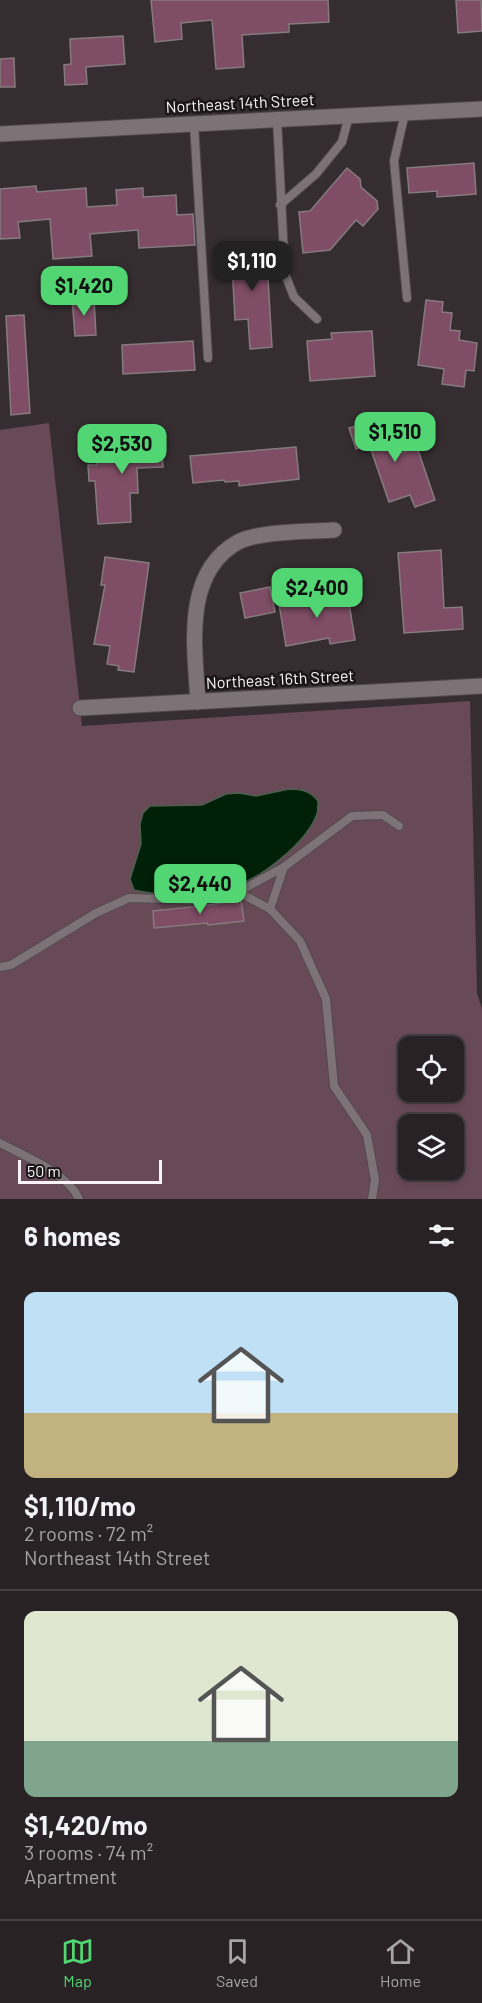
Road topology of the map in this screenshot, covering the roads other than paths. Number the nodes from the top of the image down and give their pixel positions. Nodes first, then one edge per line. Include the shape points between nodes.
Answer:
1 (482, 109) edge
2 (405, 113) junction
3 (349, 116) junction
4 (277, 119) junction
5 (194, 124) junction
6 (0, 134) edge
7 (280, 205) junction
8 (407, 298) dead end
9 (317, 319) dead end
10 (208, 358) dead end
11 (334, 530) dead end
12 (482, 686) edge
13 (198, 702) junction
14 (80, 708) dead end
15 (399, 826) dead end
16 (284, 867) junction
17 (238, 892) junction
18 (270, 909) junction
19 (0, 967) edge
20 (0, 1143) edge
21 (79, 1199) edge
22 (372, 1199) edge

1 - 2 street, Northeast 14th Street
2 - 3 street, Northeast 14th Street
2 - 8 lane via 394,161
3 - 4 street, Northeast 14th Street
3 - 7 lane via 342,142 316,174
4 - 5 street, Northeast 14th Street
4 - 7 lane
5 - 6 street, Northeast 14th Street
5 - 10 lane
7 - 9 lane via 285,274 294,297
11 - 13 street via 262,535 239,542 218,558 196,603
12 - 13 street, Northeast 16th Street
13 - 14 street, Northeast 16th Street
15 - 16 lane via 383,815 352,816
16 - 17 lane
16 - 18 lane
17 - 18 lane
17 - 19 lane via 202,900 129,898 96,913 11,965
18 - 22 lane via 300,941 326,999 334,1086 367,1136 375,1180
20 - 21 lane via 52,1171

